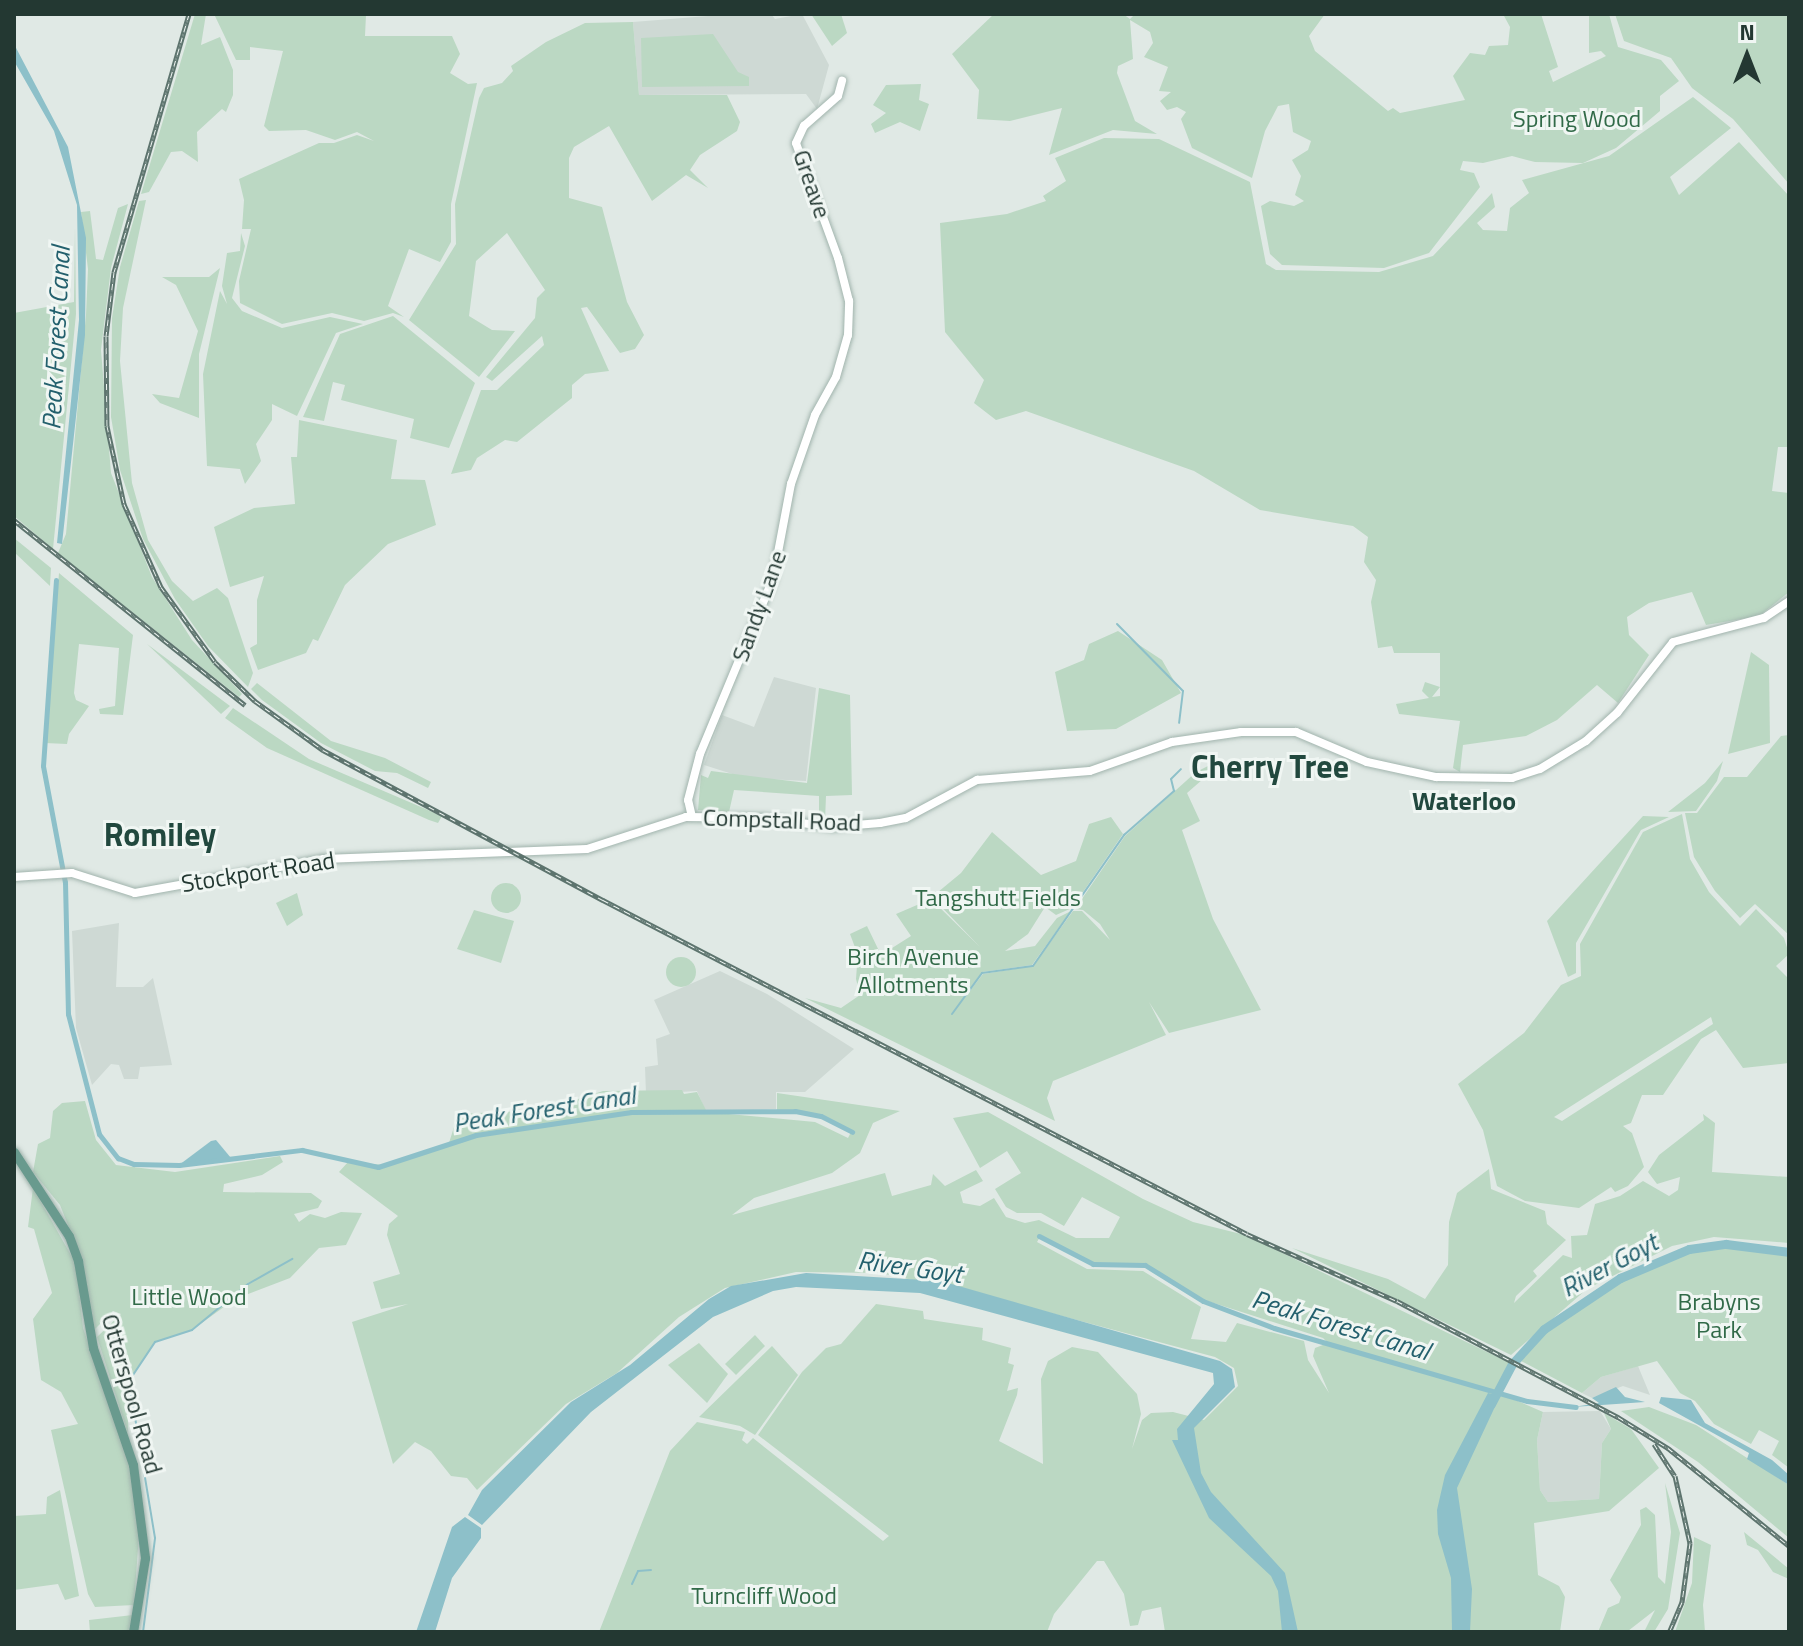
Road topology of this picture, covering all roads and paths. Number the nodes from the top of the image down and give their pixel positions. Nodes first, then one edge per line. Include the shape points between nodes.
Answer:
1 (842, 81) dead end
2 (849, 301) joint
3 (1789, 601) edge
4 (692, 817) junction
5 (508, 853) joint
6 (14, 877) edge
7 (14, 1152) edge
8 (133, 1632) edge

1 - 2 main road, Greave via 838,96 804,126 796,143
2 - 4 main road, Sandy Lane via 843,354 791,484 777,568 700,754 688,800
3 - 4 main road, Compstall Road via 1764,618 1673,642 1604,726 1526,776 1436,777 1367,762 1296,732 1241,732 1172,742 1090,771 977,780 906,818 880,823 832,827
4 - 5 main road, Compstall Road via 587,849
5 - 6 main road, Stockport Road via 324,859 135,893 69,873
7 - 8 main road, Otterspool Road via 69,1236 93,1348 133,1465 145,1558

